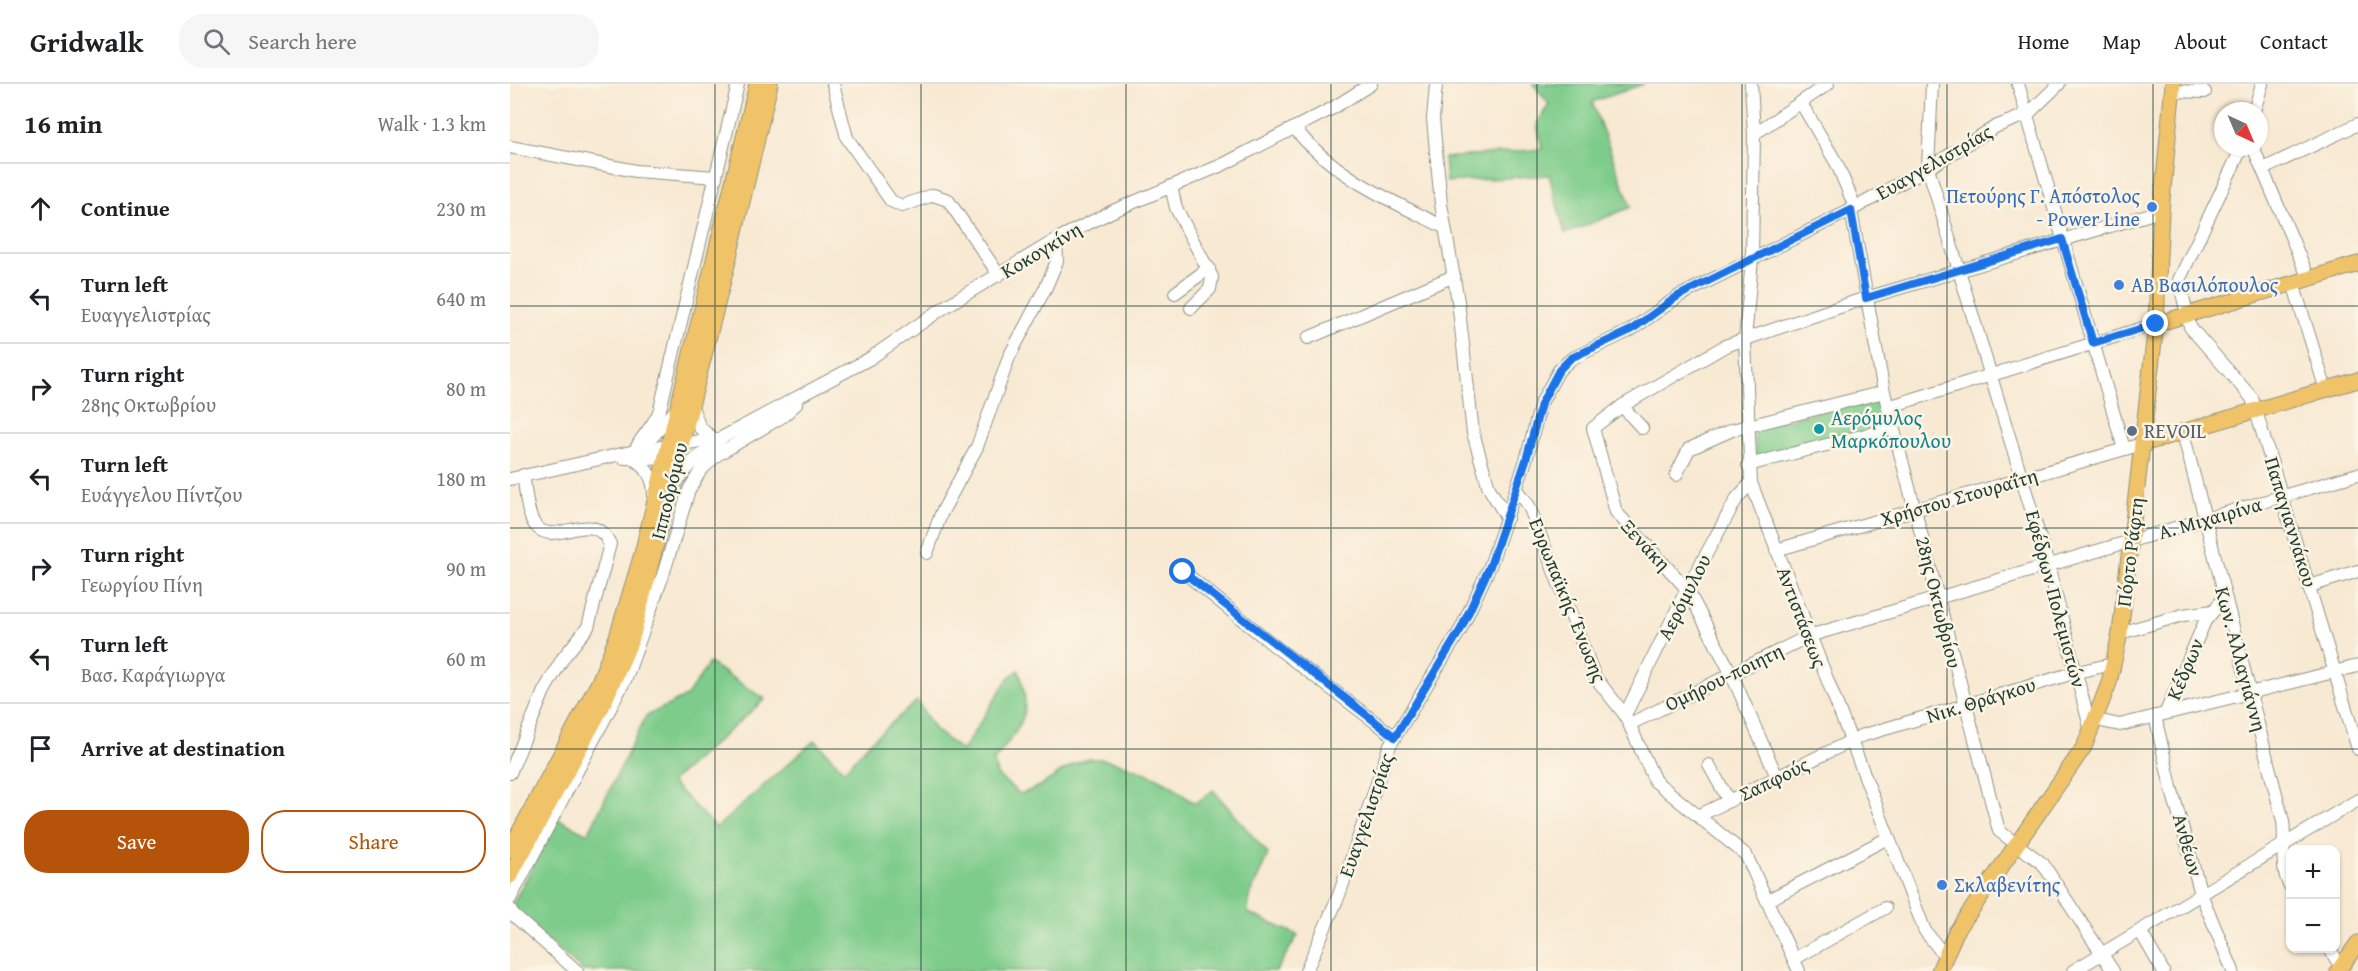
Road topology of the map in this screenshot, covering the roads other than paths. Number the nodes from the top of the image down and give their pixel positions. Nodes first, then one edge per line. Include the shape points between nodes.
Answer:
1 (738, 84) edge
2 (757, 84) edge
3 (770, 84) edge
4 (833, 84) edge
5 (1371, 84) edge
6 (1436, 84) edge
7 (1751, 84) edge
8 (1828, 84) edge
9 (1932, 84) edge
10 (2018, 84) edge
11 (2059, 84) edge
12 (2262, 84) edge
13 (2173, 88) edge
14 (2205, 92) dead end
15 (2257, 102) edge
16 (1801, 103) junction
17 (2028, 114) junction
18 (2352, 127) edge
19 (1294, 128) junction
20 (1754, 134) junction
21 (510, 147) edge
22 (2238, 156) edge
23 (2257, 156) edge
24 (1928, 168) junction
25 (2263, 169) junction
26 (716, 177) junction
27 (1170, 186) junction
28 (1853, 208) junction
29 (2162, 211) junction
30 (1444, 227) junction
31 (2062, 239) junction
32 (1056, 241) junction
33 (1752, 259) junction
34 (2358, 264) edge
35 (1209, 268) junction
36 (1958, 270) junction
37 (999, 275) junction
38 (1454, 276) junction
39 (2309, 279) junction
40 (2179, 280) junction
41 (2293, 283) junction
42 (2157, 284) junction
43 (1175, 293) dead end
44 (1866, 298) junction
45 (1191, 308) dead end
46 (2187, 315) junction
47 (2156, 324) junction
48 (1308, 338) dead end
49 (1745, 339) junction
50 (2093, 343) junction
51 (1989, 375) junction
52 (2358, 380) edge
53 (2326, 390) junction
54 (810, 391) junction
55 (1884, 392) junction
56 (691, 403) junction
57 (1622, 406) junction
58 (1888, 407) junction
59 (675, 410) junction
60 (2257, 411) junction
61 (1747, 426) junction
62 (1642, 428) dead end
63 (1893, 428) junction
64 (2183, 433) junction
65 (718, 438) junction
66 (2142, 444) junction
67 (2124, 449) junction
68 (705, 450) junction
69 (671, 453) junction
70 (634, 455) junction
71 (1748, 465) junction
72 (2358, 474) edge
73 (523, 475) junction
74 (1676, 475) dead end
75 (510, 479) edge
76 (2022, 479) junction
77 (1751, 483) junction
78 (1517, 489) junction
79 (661, 496) junction
80 (2283, 497) junction
81 (1915, 510) junction
82 (1507, 518) junction
83 (2206, 519) junction
84 (2131, 542) junction
85 (1776, 550) junction
86 (927, 553) dead end
87 (2049, 565) junction
88 (1180, 569) dead end
89 (2358, 572) edge
90 (2310, 586) junction
91 (1687, 589) junction
92 (1937, 597) junction
93 (2224, 598) junction
94 (2213, 611) junction
95 (2120, 633) junction
96 (1809, 636) junction
97 (2113, 664) junction
98 (2358, 666) edge
99 (2334, 671) junction
100 (2077, 672) junction
101 (1731, 673) junction
102 (2250, 691) junction
103 (1965, 705) junction
104 (2161, 714) junction
105 (1628, 720) junction
106 (2094, 726) junction
107 (1395, 737) junction
108 (1850, 742) junction
109 (2358, 748) edge
110 (1709, 765) dead end
111 (510, 773) edge
112 (1777, 777) junction
113 (2358, 800) edge
114 (1729, 801) junction
115 (1698, 816) junction
116 (1888, 838) junction
117 (2016, 844) junction
118 (2286, 844) junction
119 (510, 850) edge
120 (510, 876) edge
121 (2286, 876) edge
122 (2201, 894) junction
123 (510, 899) edge
124 (1768, 900) junction
125 (1885, 908) dead end
126 (510, 909) edge
127 (2140, 931) junction
128 (2358, 943) edge
129 (2102, 953) junction
130 (2332, 953) edge
131 (1944, 954) junction
132 (1796, 965) edge
133 (2340, 969) edge
134 (577, 971) edge
135 (1306, 971) edge
136 (1939, 971) edge
137 (2073, 971) edge
138 (2113, 971) edge
139 (2163, 971) edge
140 (2233, 971) edge

1 - 26 street
2 - 59 main road, Ιπποδρόμου
3 - 56 main road, Ιπποδρόμου
4 - 37 street via 847,138 891,201 902,206 933,195 948,200
5 - 19 street, Κοκογκίνη
6 - 30 street via 1433,119
7 - 20 street, Αντιστάσεως
8 - 16 street
9 - 24 street, Εφέδρων Πολεμιστών
10 - 17 street
11 - 17 street, Ευαγγελιστρίας
12 - 15 street
13 - 14 street
13 - 29 main road, Πόρτο Ράφτη
16 - 20 street
16 - 28 street, 28ης Οκτωβρίου via 1837,164
17 - 24 street, Ευαγγελιστρίας via 1986,132
17 - 31 street
18 - 25 street
19 - 27 street, Κοκογκίνη via 1222,165
19 - 30 street via 1319,156 1345,175
20 - 33 street, Αντιστάσεως
21 - 26 street via 636,171
22 - 40 street
23 - 25 street
24 - 28 street, Ευαγγελιστρίας
24 - 36 street, Εφέδρων Πολεμιστών
25 - 39 street
26 - 70 street via 660,409
27 - 32 street, Κοκογκίνη
27 - 35 street via 1176,208
28 - 33 street, Ευαγγελιστρίας
28 - 44 street, 28ης Οκτωβρίου
29 - 31 street
29 - 42 main road, Πόρτο Ράφτη
30 - 38 street
31 - 36 street
31 - 50 street
32 - 37 street, Κοκογκίνη
32 - 86 street via 1057,261 1009,357 977,447 941,514
33 - 49 street, Αντιστάσεως
33 - 78 street, Ευαγγελιστρίας via 1678,296 1631,330 1571,358 1544,396
34 - 39 main road
35 - 43 street
35 - 45 street via 1213,282
36 - 44 street
36 - 51 street, Εφέδρων Πολεμιστών
37 - 54 street, Κοκογκίνη
38 - 48 street
38 - 82 street via 1473,433 1489,488
39 - 41 main road
40 - 42 street
40 - 46 street, Παπαγιαννάκου
41 - 46 main road
41 - 53 street
42 - 47 main road, Πόρτο Ράφτη
44 - 49 street
44 - 55 street, 28ης Οκτωβρίου
46 - 47 main road
46 - 60 street, Παπαγιαννάκου via 2190,327 2252,398
47 - 50 street
47 - 66 main road, Πόρτο Ράφτη
49 - 57 street via 1725,346
49 - 61 street, Αντιστάσεως
50 - 51 street
50 - 67 street
51 - 58 street
51 - 76 street, Εφέδρων Πολεμιστών
52 - 53 main road
53 - 60 main road
54 - 65 street, Κοκογκίνη
54 - 123 street via 783,416 717,455 701,470 689,490 626,678
55 - 58 street, 28ης Οκτωβρίου
55 - 61 street
56 - 65 street via 700,428
56 - 69 main road, Ιπποδρόμου
57 - 62 street
57 - 91 street, Ξενάκη via 1593,428 1616,512
58 - 63 street, 28ης Οκτωβρίου
59 - 69 main road, Ιπποδρόμου
59 - 70 street via 658,434
60 - 64 main road
60 - 80 street, Παπαγιαννάκου
61 - 71 street, Αντιστάσεως
61 - 74 street via 1689,449
63 - 71 street
63 - 81 street, 28ης Οκτωβρίου
64 - 66 main road
64 - 83 street, Κων. Αλλαγιάννη
65 - 68 street
65 - 69 street
66 - 67 street, Χρήστου Στουραΐτη
66 - 84 main road, Πόρτο Ράφτη
67 - 76 street, Χρήστου Στουραΐτη
68 - 69 street
68 - 79 street
69 - 70 street
69 - 79 main road, Ιπποδρόμου
70 - 73 street
70 - 79 street via 648,470
71 - 77 street, Αντιστάσεως
72 - 80 street, Α. Μιχαιρίνα
73 - 75 street
73 - 111 street via 536,527 545,532 594,526 604,532 610,544 588,627 563,658 544,692
76 - 81 street, Χρήστου Στουραΐτη
76 - 87 street, Εφέδρων Πολεμιστών
77 - 85 street, Αντιστάσεως
77 - 91 street, Αερόμυλου via 1737,498
78 - 82 street, Ευαγγελιστρίας
78 - 105 street, Ευρωπαϊκής Ένωσης via 1530,506 1595,676
79 - 119 main road, Ιπποδρόμου via 599,682
79 - 120 main road, Ιπποδρόμου via 640,610 623,661
80 - 83 street, Α. Μιχαιρίνα
80 - 90 street, Παπαγιαννάκου
81 - 85 street, Χρήστου Στουραΐτη
81 - 92 street, 28ης Οκτωβρίου
82 - 107 street, Ευαγγελιστρίας via 1461,629
83 - 84 street, Α. Μιχαιρίνα
83 - 93 street, Κων. Αλλαγιάννη
84 - 87 street, Ομήρου-ποιητη
84 - 95 main road, Πόρτο Ράφτη
85 - 96 street, Αντιστάσεως
87 - 92 street, Ομήρου-ποιητη
87 - 100 street, Εφέδρων Πολεμιστών
88 - 107 street
89 - 90 street
90 - 99 street, Παπαγιαννάκου
91 - 101 street, Ξενάκη
91 - 105 street, Αερόμυλου
92 - 96 street, Ομήρου-ποιητη
92 - 103 street, 28ης Οκτωβρίου
93 - 94 street, Κέδρων
93 - 102 street, Κων. Αλλαγιάννη
94 - 95 street via 2183,615
94 - 104 street, Κέδρων
95 - 97 main road, Πόρτο Ράφτη
96 - 101 street, Ομήρου-ποιητη
96 - 108 street, Αντιστάσεως
97 - 100 street, Νικ. Θράγκου
97 - 106 main road, Πόρτο Ράφτη
98 - 99 street
99 - 102 street
99 - 109 street, Παπαγιαννάκου
100 - 103 street, Νικ. Θράγκου
100 - 106 street, Εφέδρων Πολεμιστών
101 - 105 street, Ομήρου-ποιητη
101 - 112 street, Ξενάκη
102 - 104 street
102 - 118 street, Κων. Αλλαγιάννη
103 - 108 street, Νικ. Θράγκου
103 - 117 street, 28ης Οκτωβρίου via 1999,831
104 - 106 street via 2120,725
104 - 122 street, Ανθέων via 2171,787
105 - 115 street, Ευρωπαϊκής Ένωσης via 1655,781
106 - 117 main road, Πόρτο Ράφτη
107 - 135 street, Ευαγγελιστρίας via 1339,895
108 - 112 street, Σαπφούς
108 - 116 street, Αντιστάσεως
110 - 114 street
112 - 114 street, Σαπφούς
113 - 118 street
114 - 115 street, Σαπφούς
115 - 124 street, Ευρωπαϊκής Ένωσης via 1742,849
116 - 124 street
116 - 131 street, Αντιστάσεως via 1925,931
117 - 129 street, 28ης Οκτωβρίου via 2043,864
117 - 131 main road, Πόρτο Ράφτη
118 - 121 street, Κων. Αλλαγιάννη
118 - 122 street
122 - 127 street
122 - 140 street, Ανθέων
124 - 132 street, Ευρωπαϊκής Ένωσης
125 - 132 street
126 - 134 street
127 - 129 street
127 - 139 street
128 - 133 main road
129 - 137 street
129 - 138 street, 28ης Οκτωβρίου
130 - 133 street
131 - 136 main road, Πόρτο Ράφτη

